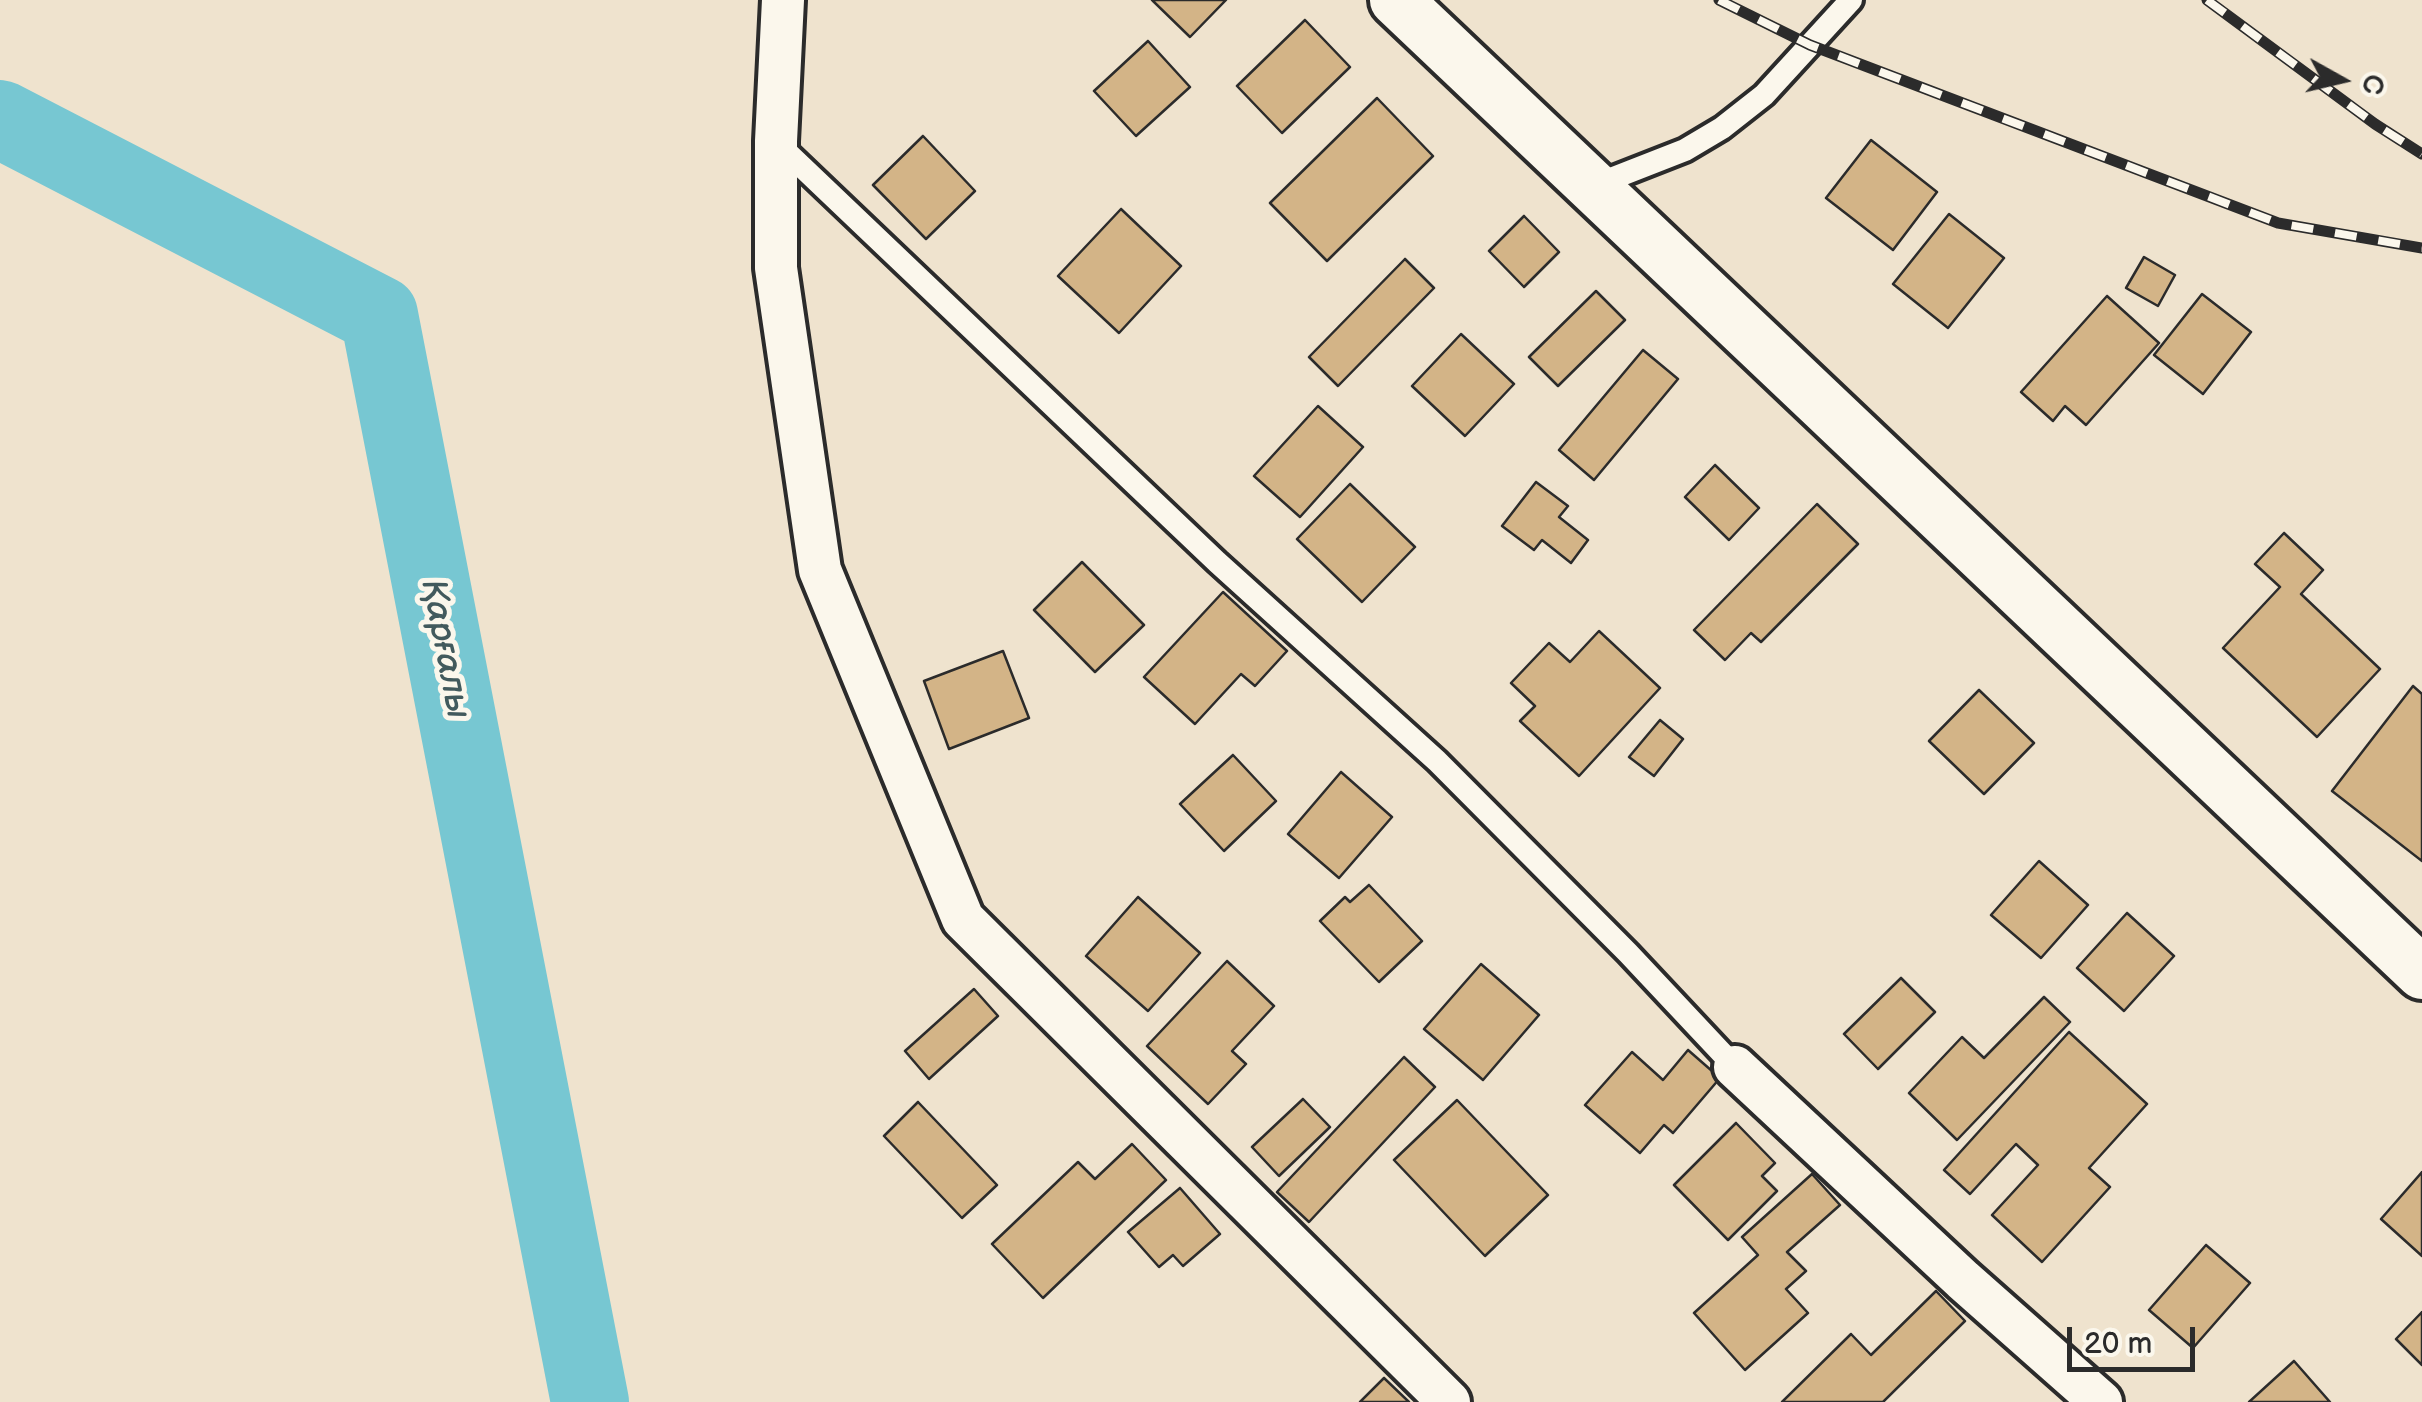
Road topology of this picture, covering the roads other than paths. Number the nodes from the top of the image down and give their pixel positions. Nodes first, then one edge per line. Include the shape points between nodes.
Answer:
1 (784, 0) edge
2 (1396, 0) edge
3 (1851, 0) edge
4 (776, 141) junction
5 (1593, 186) junction
6 (2422, 973) edge
7 (1736, 1067) joint
8 (1450, 1402) edge
9 (2101, 1402) edge

1 - 4 street
2 - 5 street
3 - 5 lane via 1764,95 1722,128
4 - 7 lane via 1217,562 1438,762
4 - 8 street via 776,268 820,570 964,918
5 - 6 street
7 - 9 street

